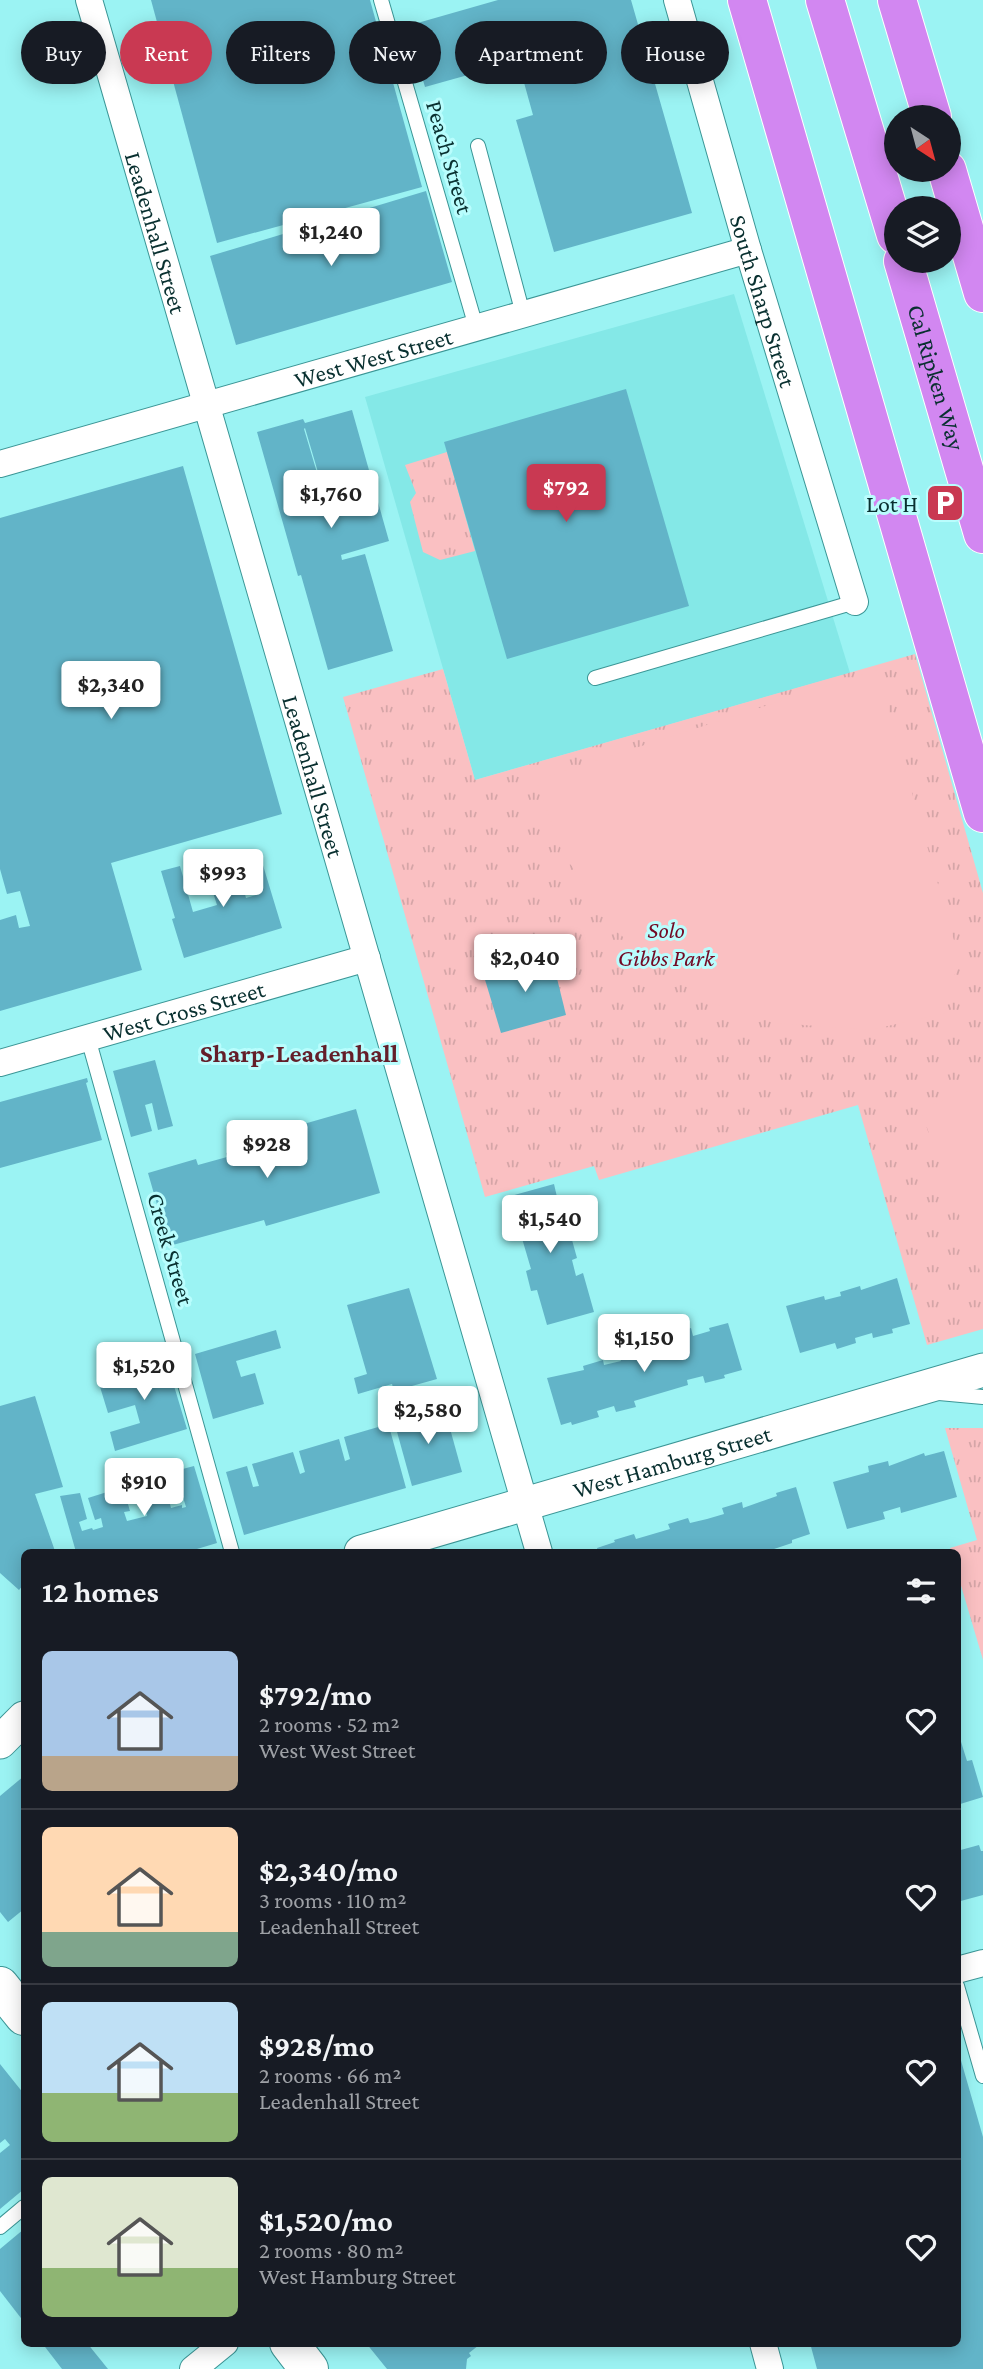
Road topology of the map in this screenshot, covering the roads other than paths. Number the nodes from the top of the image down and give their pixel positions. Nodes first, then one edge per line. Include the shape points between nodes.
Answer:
1 (89, 0) edge
2 (381, 0) edge
3 (677, 0) edge
4 (747, 0) edge
5 (825, 0) edge
6 (897, 0) edge
7 (928, 105) edge
8 (478, 146) dead end
9 (951, 182) edge
10 (884, 196) edge
11 (748, 250) junction
12 (907, 273) edge
13 (983, 293) edge
14 (523, 314) junction
15 (476, 327) junction
16 (207, 405) junction
17 (0, 464) edge
18 (983, 534) edge
19 (855, 602) joint
20 (595, 678) dead end
21 (983, 813) edge
22 (367, 958) junction
23 (88, 1038) junction
24 (0, 1063) edge
25 (983, 1370) edge
26 (911, 1391) junction
27 (983, 1397) edge
28 (525, 1504) junction
29 (231, 1549) edge
30 (371, 1549) edge
31 (538, 1549) edge
32 (21, 1721) edge
33 (0, 1741) edge
34 (983, 1963) edge
35 (961, 1969) edge
36 (0, 1986) edge
37 (961, 2000) edge
38 (21, 2012) edge
39 (983, 2076) edge
40 (21, 2210) edge
41 (0, 2227) edge
42 (220, 2347) edge
43 (292, 2347) edge
44 (193, 2369) edge
45 (309, 2369) edge

1 - 16 street, Leadenhall Street
2 - 15 lane, Peach Street
3 - 11 street, South Sharp Street
4 - 21 highway
5 - 10 highway
6 - 7 highway
8 - 14 lane
9 - 13 highway
11 - 14 street, West West Street
11 - 19 street, South Sharp Street
12 - 18 highway, Cal Ripken Way
14 - 15 street, West West Street
15 - 16 street, West West Street
16 - 17 street, West West Street
16 - 22 street, Leadenhall Street
19 - 20 lane
22 - 23 street, West Cross Street
22 - 28 street, Leadenhall Street
23 - 24 street, West Cross Street
23 - 29 lane, Creek Street
25 - 26 street, West Hamburg Street
26 - 27 lane
26 - 28 street, West Hamburg Street
28 - 30 street, West Hamburg Street
28 - 31 street, Leadenhall Street
32 - 33 street
34 - 35 street
36 - 38 main road
37 - 39 lane
40 - 41 lane
42 - 44 street
43 - 45 main road

